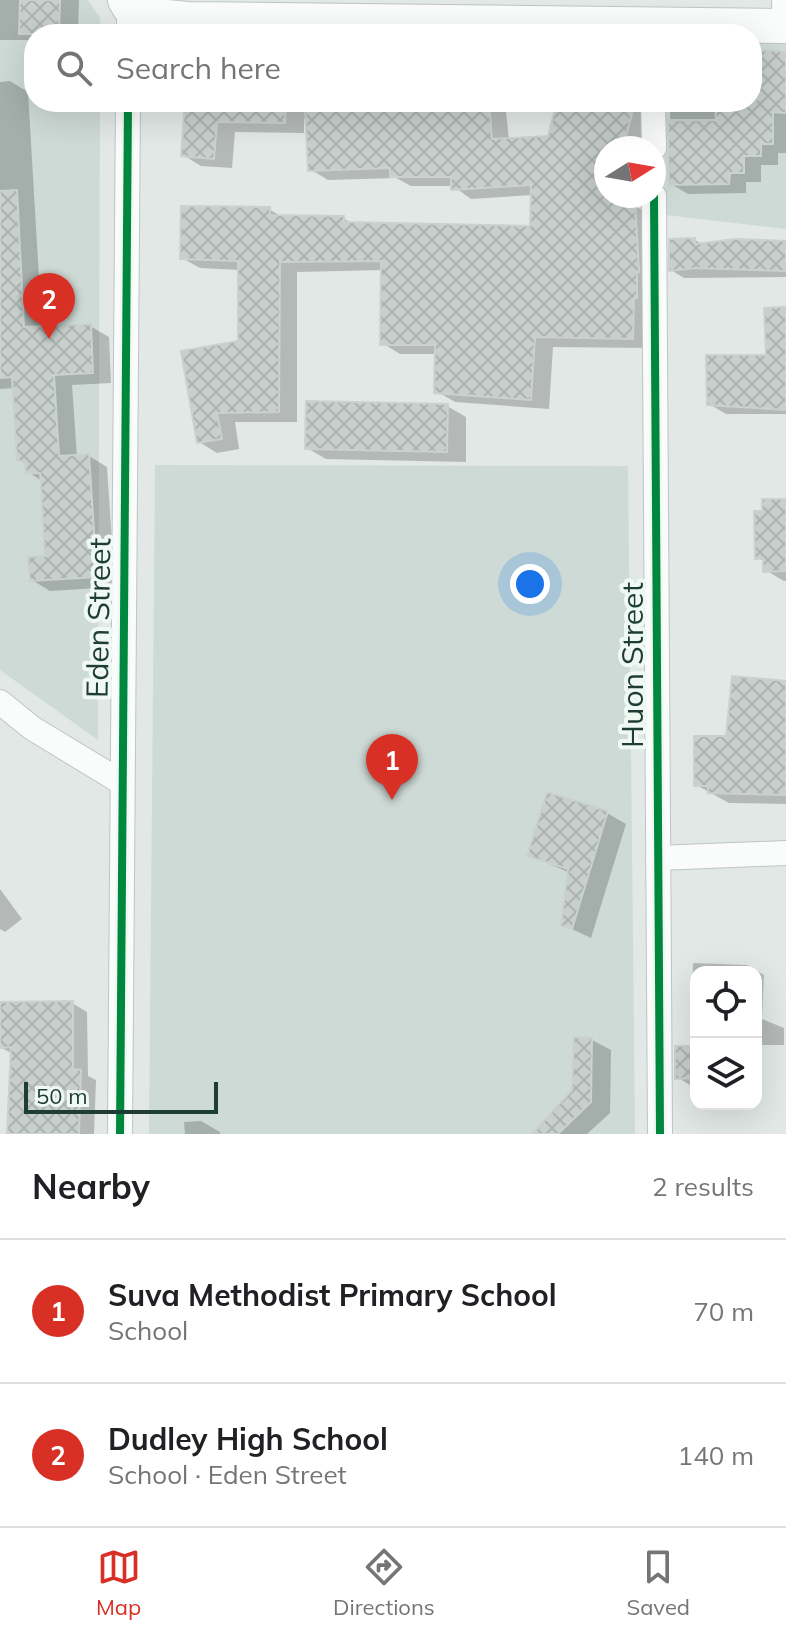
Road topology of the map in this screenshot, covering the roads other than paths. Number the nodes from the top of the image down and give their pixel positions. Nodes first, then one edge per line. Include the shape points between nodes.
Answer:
1 (357, 10) edge
2 (128, 14) edge
3 (785, 17) edge
4 (564, 24) edge
5 (714, 24) edge
6 (128, 112) edge
7 (653, 112) edge
8 (654, 136) edge
9 (654, 208) edge
10 (0, 702) edge
11 (121, 782) junction
12 (786, 853) edge
13 (658, 858) junction
14 (120, 1134) edge
15 (660, 1134) edge

1 - 2 main road via 188,19
1 - 4 main road
3 - 5 main road
6 - 11 street, Eden Street
7 - 8 street
9 - 13 street, Huon Street
10 - 11 street via 32,728
11 - 14 street, Eden Street
12 - 13 street
13 - 15 street, Huon Street

